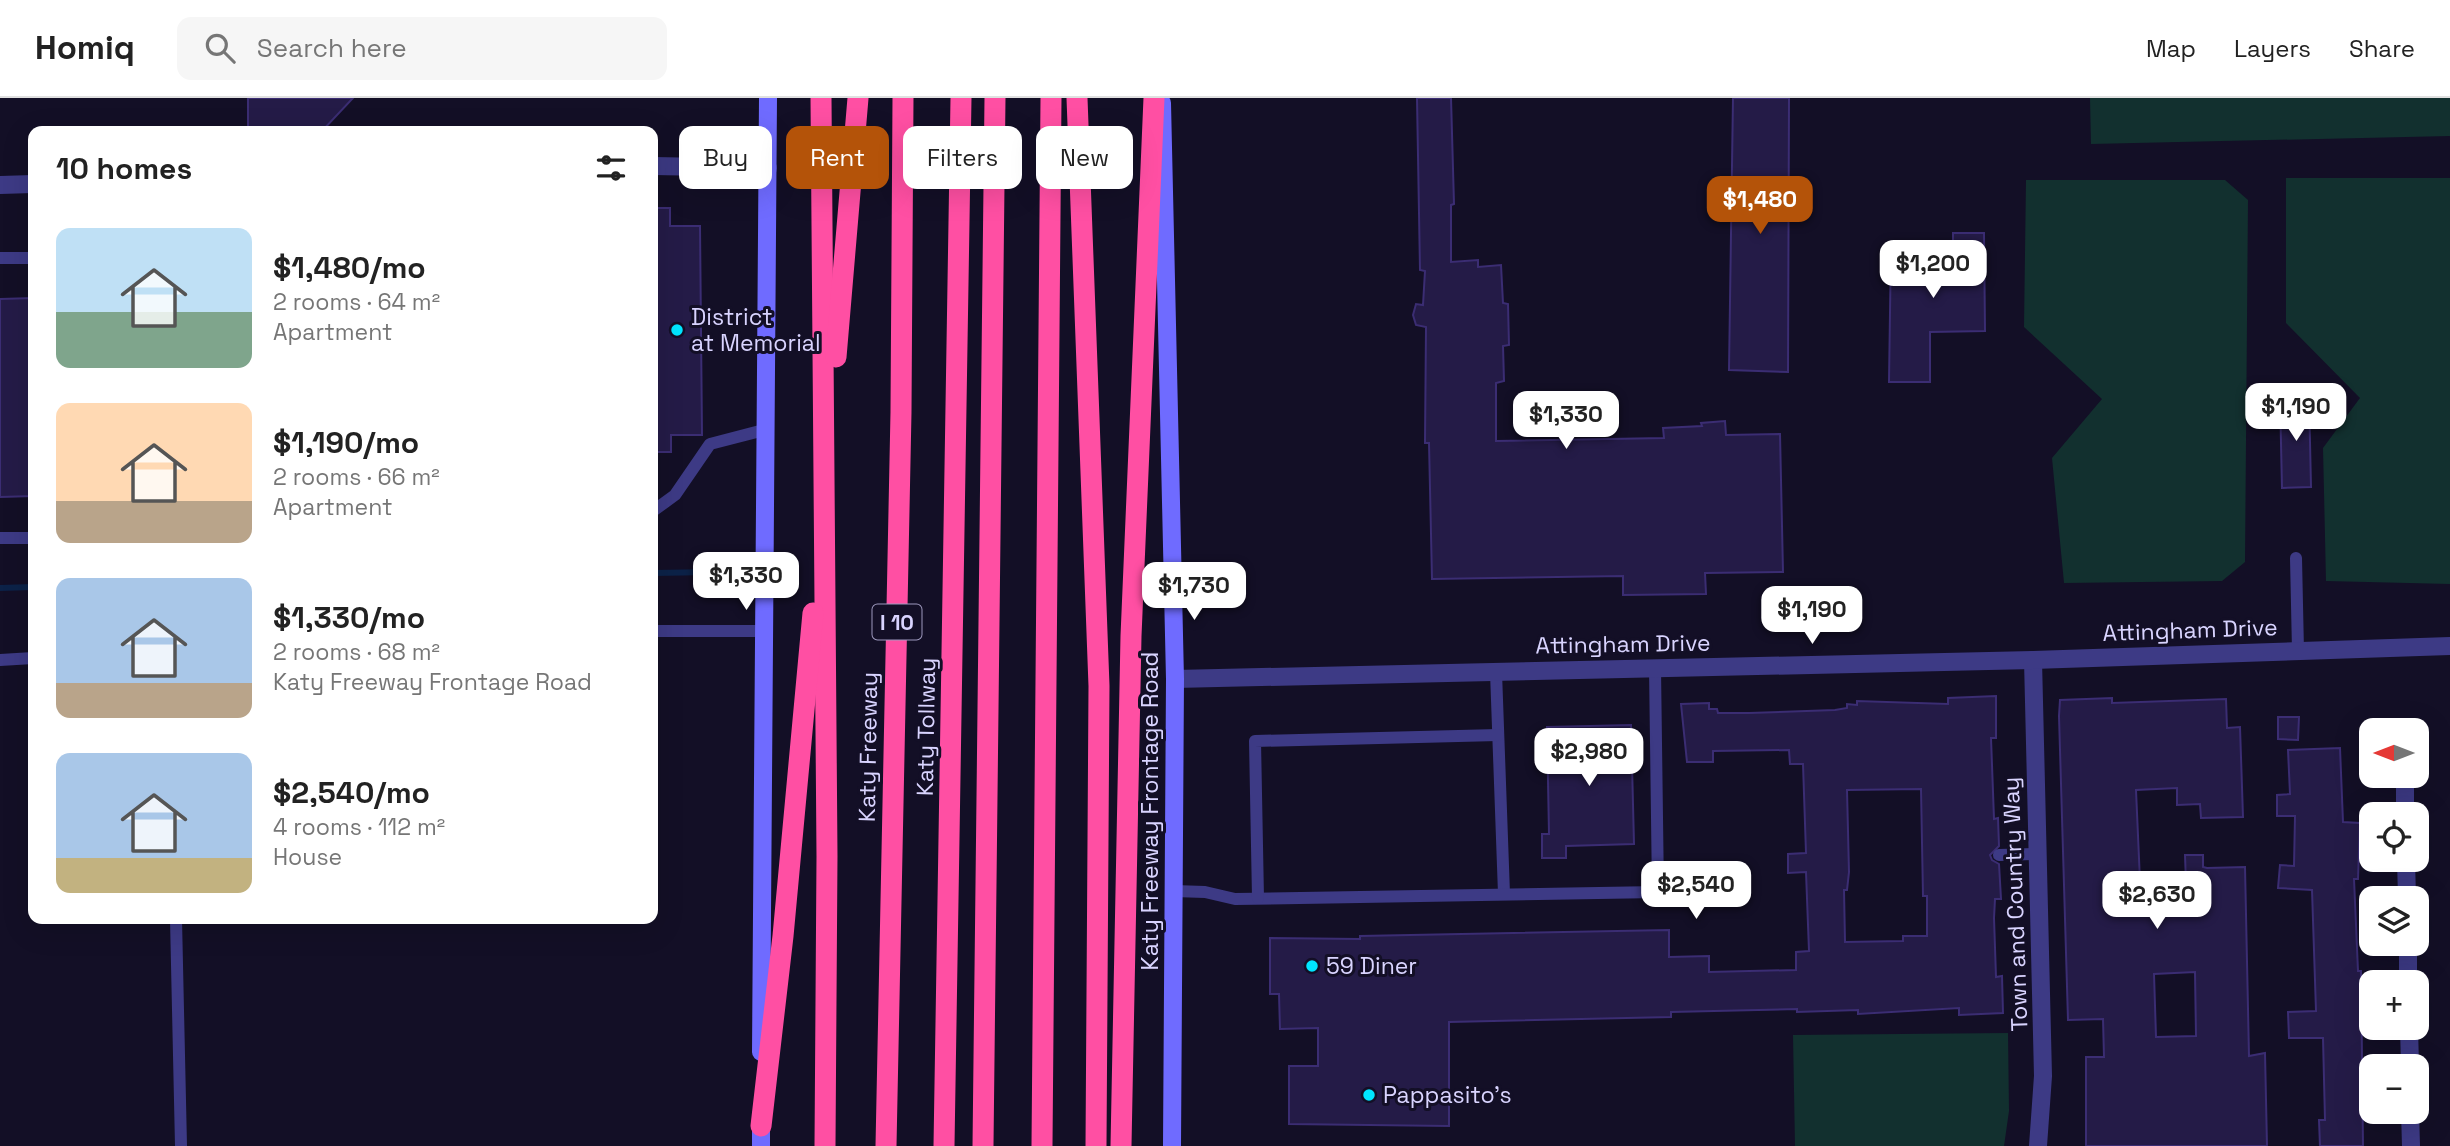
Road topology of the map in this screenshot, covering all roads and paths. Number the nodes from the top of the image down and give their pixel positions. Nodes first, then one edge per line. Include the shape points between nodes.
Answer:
1 (768, 98) edge
2 (821, 98) edge
3 (859, 98) edge
4 (903, 98) edge
5 (961, 98) edge
6 (995, 98) edge
7 (1051, 98) edge
8 (1077, 98) edge
9 (1154, 98) edge
10 (1162, 98) edge
11 (768, 126) edge
12 (658, 166) edge
13 (679, 166) edge
14 (28, 184) edge
15 (0, 185) edge
16 (768, 189) edge
17 (0, 258) edge
18 (28, 258) edge
19 (768, 429) junction
20 (658, 507) edge
21 (0, 538) edge
22 (28, 538) edge
23 (2296, 558) dead end
24 (658, 631) edge
25 (765, 631) junction
26 (2450, 646) edge
27 (2298, 651) junction
28 (28, 658) edge
29 (0, 660) edge
30 (2033, 660) junction
31 (1655, 668) junction
32 (1496, 672) junction
33 (1175, 679) junction
34 (1498, 735) junction
35 (2038, 854) junction
36 (1999, 855) dead end
37 (1174, 891) junction
38 (1504, 894) junction
39 (1258, 898) junction
40 (176, 924) edge
41 (2410, 1124) edge
42 (761, 1136) edge
43 (181, 1146) edge
44 (825, 1146) edge
45 (886, 1146) edge
46 (944, 1146) edge
47 (983, 1146) edge
48 (1042, 1146) edge
49 (1096, 1146) edge
50 (1121, 1146) edge
51 (1172, 1146) edge
52 (2038, 1146) edge
53 (2411, 1146) edge

1 - 11 main road
2 - 44 highway
3 - 42 highway via 803,733
4 - 45 highway, Katy Freeway / I 10
5 - 46 highway, Katy Tollway
6 - 47 highway
7 - 48 highway
8 - 49 highway via 1099,686
9 - 50 highway via 1131,636
10 - 33 main road, Katy Freeway Frontage Road
12 - 13 street
14 - 15 street
16 - 19 main road
17 - 18 lane
19 - 20 lane via 710,444 675,495
19 - 25 main road
21 - 22 lane
23 - 27 lane
24 - 25 lane
25 - 42 main road
26 - 27 street, Attingham Drive
27 - 30 street, Attingham Drive
28 - 29 lane
30 - 31 street, Attingham Drive
30 - 35 street, Town and Country Way
31 - 32 street, Attingham Drive
31 - 38 lane via 1658,892
32 - 33 street, Attingham Drive
32 - 34 lane
33 - 37 main road, Katy Freeway Frontage Road
34 - 38 lane
34 - 39 lane via 1255,741
35 - 36 lane
35 - 52 street, Town and Country Way via 2043,1076
37 - 39 lane
37 - 51 main road, Katy Freeway Frontage Road
38 - 39 lane
40 - 43 lane
41 - 53 street

